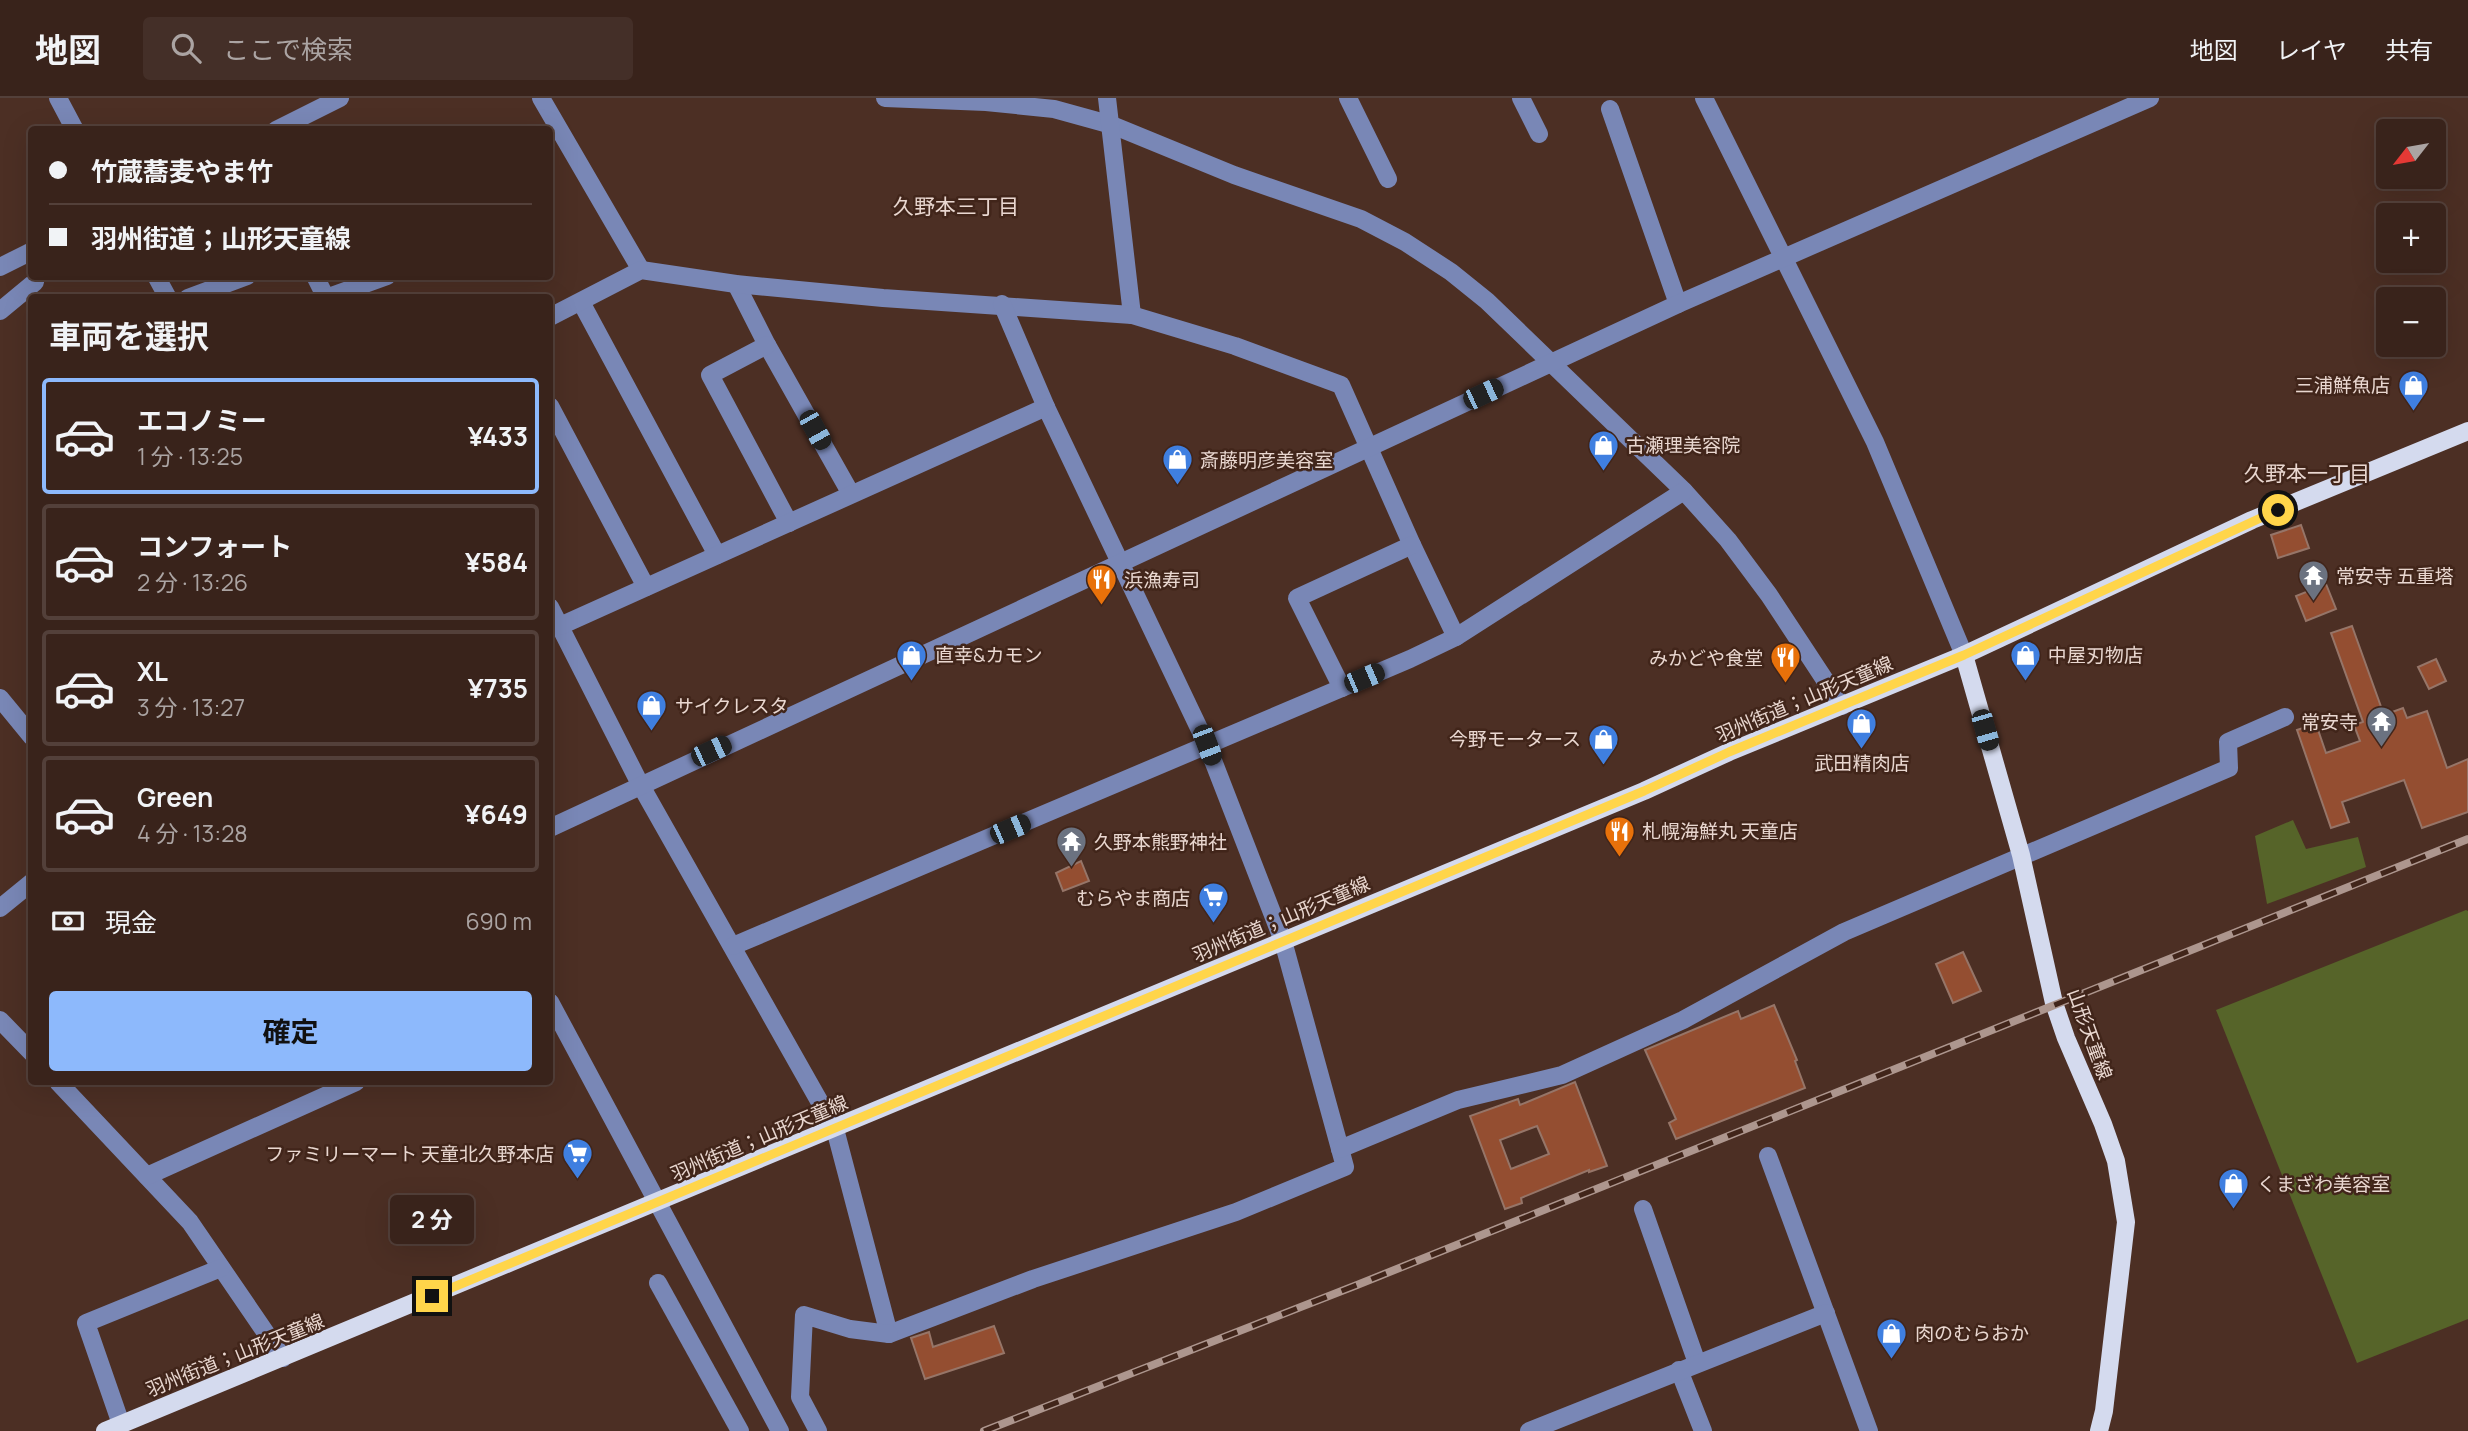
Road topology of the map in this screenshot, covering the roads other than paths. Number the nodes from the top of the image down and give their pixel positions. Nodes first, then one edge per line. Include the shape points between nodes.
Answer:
1 (58, 98) edge
2 (340, 98) edge
3 (541, 98) edge
4 (886, 98) edge
5 (1107, 98) edge
6 (1348, 98) edge
7 (1521, 98) edge
8 (1703, 98) edge
9 (2150, 98) edge
10 (1609, 109) dead end
11 (549, 125) edge
12 (1112, 125) junction
13 (73, 126) edge
14 (284, 126) edge
15 (553, 131) edge
16 (1539, 134) dead end
17 (1388, 179) dead end
18 (28, 253) edge
19 (1784, 257) junction
20 (0, 267) edge
21 (641, 270) junction
22 (236, 280) edge
23 (376, 280) edge
24 (35, 282) dead end
25 (736, 284) junction
26 (199, 294) edge
27 (337, 294) edge
28 (581, 302) junction
29 (1002, 304) junction
30 (1678, 304) junction
31 (0, 311) edge
32 (1132, 314) junction
33 (553, 316) edge
34 (767, 345) junction
35 (1551, 362) junction
36 (1046, 407) junction
37 (553, 412) edge
38 (2468, 431) edge
39 (1369, 446) junction
40 (1684, 491) junction
41 (851, 494) junction
42 (789, 523) junction
43 (1412, 545) junction
44 (717, 555) junction
45 (1121, 562) junction
46 (646, 587) junction
47 (553, 613) edge
48 (560, 626) junction
49 (1457, 636) junction
50 (1964, 655) junction
51 (1342, 688) junction
52 (0, 698) edge
53 (1842, 706) junction
54 (2285, 717) dead end
55 (28, 732) edge
56 (1207, 745) junction
57 (640, 784) junction
58 (553, 827) edge
59 (2021, 855) junction
60 (28, 885) edge
61 (0, 908) edge
62 (1283, 941) junction
63 (733, 946) junction
64 (0, 1020) edge
65 (554, 1020) edge
66 (28, 1049) edge
67 (61, 1085) edge
68 (349, 1085) edge
69 (835, 1129) junction
70 (1340, 1149) junction
71 (1768, 1156) dead end
72 (147, 1176) junction
73 (656, 1204) junction
74 (1643, 1209) dead end
75 (221, 1268) junction
76 (658, 1283) dead end
77 (1826, 1313) junction
78 (889, 1334) junction
79 (283, 1358) junction
80 (1697, 1363) junction
81 (1679, 1370) junction
82 (1567, 1424) edge
83 (113, 1427) edge
84 (740, 1431) edge
85 (780, 1431) edge
86 (818, 1431) edge
87 (1529, 1431) edge
88 (1703, 1431) edge
89 (1869, 1431) edge
90 (2099, 1431) edge

1 - 13 street
2 - 14 street
3 - 11 street
4 - 12 street via 1054,109
5 - 12 street
6 - 17 street
7 - 16 street
8 - 19 street
9 - 19 street
10 - 30 street
12 - 32 street
12 - 35 street via 1234,175 1361,219 1405,242 1488,301
15 - 21 street
18 - 20 street
19 - 30 street
19 - 50 street via 1875,442
21 - 25 street
21 - 28 street
22 - 26 street
23 - 27 street
24 - 31 street
25 - 29 street
25 - 34 street
28 - 33 street
28 - 44 street
29 - 32 street
29 - 36 street
30 - 35 street
32 - 39 street via 1341,385
34 - 41 street
34 - 42 street via 710,374
35 - 39 street
35 - 40 street
36 - 41 street
36 - 45 street
37 - 46 street
38 - 50 main road, 羽州街道；山形天童線 via 2252,520
39 - 43 street
39 - 45 street
40 - 49 street
40 - 53 street via 1769,595
41 - 42 street
42 - 44 street
43 - 49 street
43 - 51 street via 1297,598
44 - 46 street
45 - 56 street
45 - 57 street
46 - 48 street
47 - 48 street
48 - 57 street
49 - 51 street
50 - 53 main road, 羽州街道；山形天童線
50 - 59 main road, 山形天童線
51 - 56 street
52 - 55 street
53 - 62 main road, 羽州街道；山形天童線
54 - 59 street via 2228,742 2229,768
56 - 62 street
56 - 63 street
57 - 58 street
57 - 63 street
59 - 70 street via 1844,932 1683,1020 1562,1075 1458,1100
59 - 90 main road, 山形天童線 via 2054,1003 2103,1124 2123,1195 2126,1222
60 - 61 street
62 - 69 main road, 羽州街道；山形天童線
62 - 70 street
63 - 69 street
64 - 66 street
65 - 73 street
67 - 72 street
68 - 72 street
69 - 73 main road, 羽州街道；山形天童線
69 - 78 street
70 - 78 street via 1345,1167 1236,1212 1032,1279
71 - 77 street
72 - 75 street via 190,1222
73 - 79 main road, 羽州街道；山形天童線
73 - 85 street
74 - 80 street
75 - 79 street
75 - 83 street via 86,1323
76 - 84 street
77 - 80 street
77 - 89 street
78 - 86 street via 850,1329 804,1315 800,1397
79 - 83 main road, 羽州街道；山形天童線
80 - 81 street
81 - 82 street
81 - 88 street
82 - 87 street

